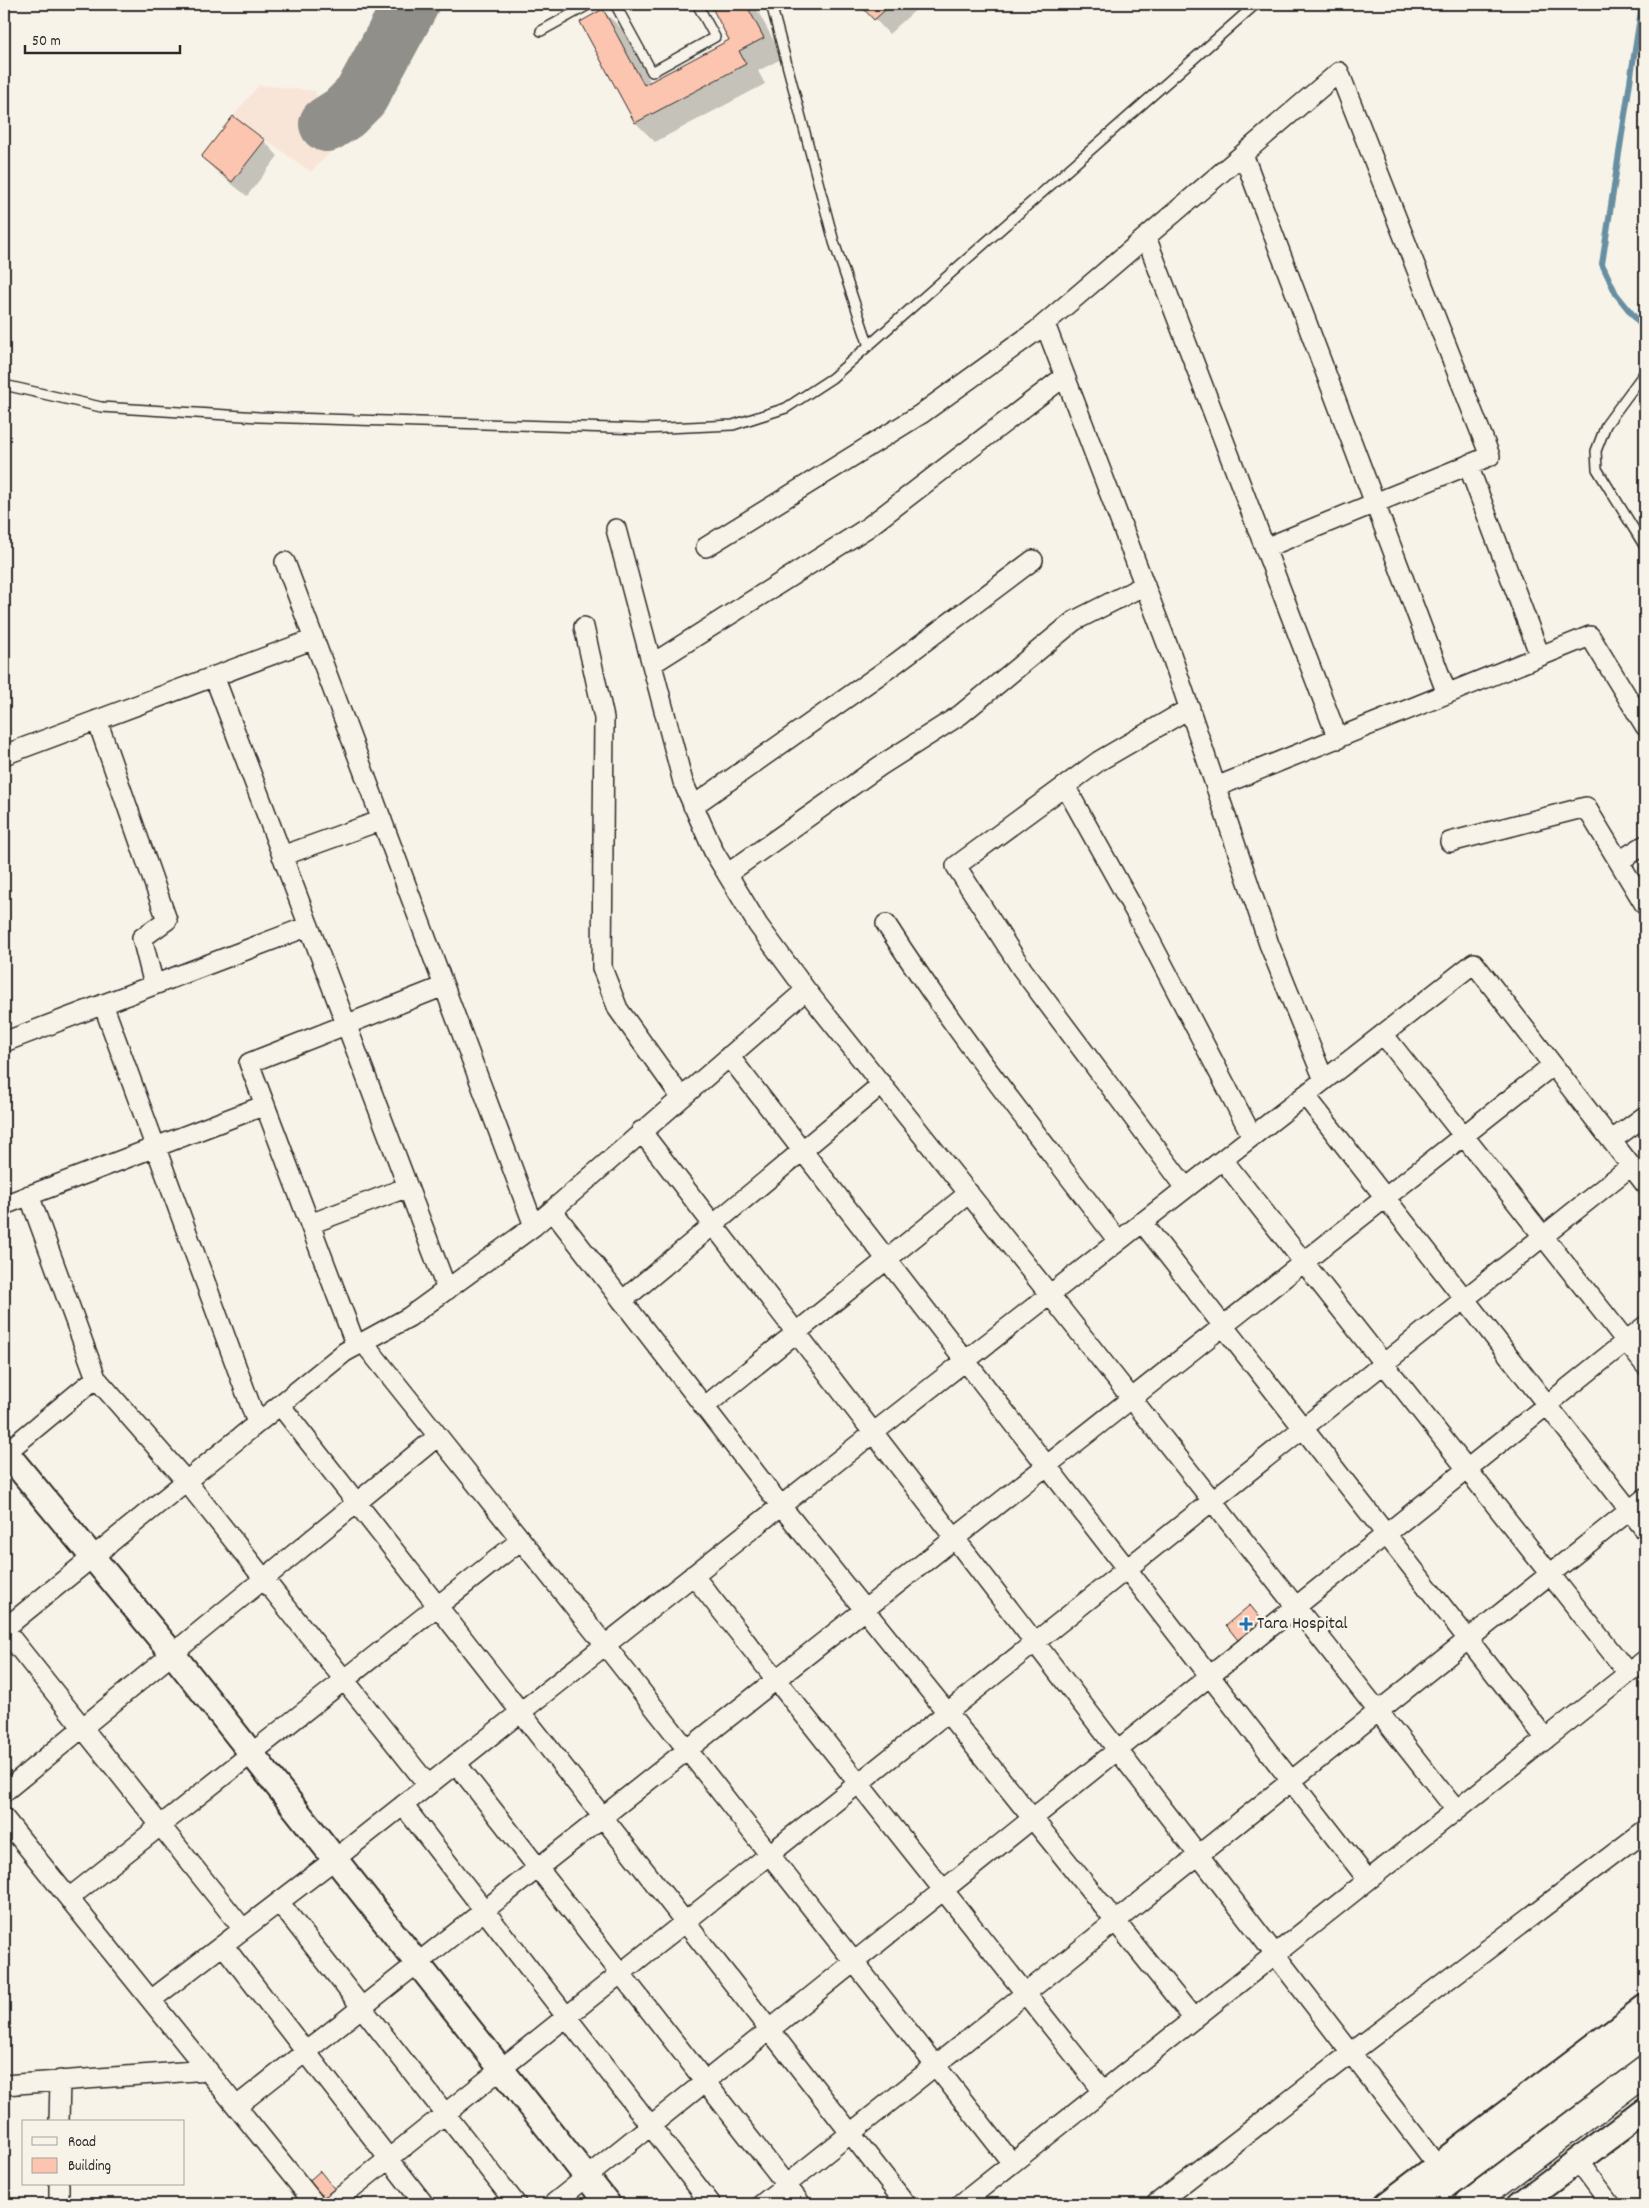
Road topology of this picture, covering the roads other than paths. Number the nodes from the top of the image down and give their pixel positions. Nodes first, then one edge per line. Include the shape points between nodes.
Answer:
1 (590, 4) edge
2 (615, 4) edge
3 (697, 4) edge
4 (771, 4) edge
5 (1256, 4) edge
6 (541, 31) dead end
7 (1243, 154) junction
8 (1146, 238) junction
9 (1045, 324) junction
10 (869, 346) junction
11 (1645, 372) edge
12 (1065, 376) junction
13 (4, 385) edge
14 (1468, 466) junction
15 (1375, 503) junction
16 (616, 529) dead end
17 (706, 547) dead end
18 (1645, 547) edge
19 (1265, 548) junction
20 (1033, 560) dead end
21 (285, 562) dead end
22 (1145, 585) junction
23 (584, 627) dead end
24 (314, 639) junction
25 (1540, 656) junction
26 (652, 664) junction
27 (214, 676) junction
28 (1447, 694) junction
29 (1190, 708) junction
30 (97, 720) junction
31 (1645, 726) edge
32 (1338, 739) junction
33 (4, 755) edge
34 (1065, 786) junction
35 (1216, 787) junction
36 (694, 806) junction
37 (382, 820) junction
38 (1450, 842) dead end
39 (1645, 845) edge
40 (282, 856) junction
41 (1619, 861) junction
42 (727, 874) junction
43 (1645, 904) edge
44 (886, 924) dead end
45 (309, 926) junction
46 (154, 985) junction
47 (444, 986) junction
48 (806, 990) junction
49 (103, 1004) junction
50 (346, 1024) junction
51 (1383, 1034) junction
52 (4, 1042) edge
53 (728, 1056) junction
54 (1554, 1065) junction
55 (1324, 1080) junction
56 (882, 1084) junction
57 (1305, 1095) junction
58 (681, 1097) junction
59 (265, 1105) junction
60 (1645, 1116) edge
61 (641, 1131) junction
62 (1252, 1136) junction
63 (1464, 1136) junction
64 (1612, 1140) junction
65 (156, 1147) junction
66 (802, 1151) junction
67 (1222, 1160) junction
68 (1631, 1166) junction
69 (1645, 1184) edge
70 (408, 1187) junction
71 (1186, 1188) junction
72 (969, 1193) junction
73 (29, 1195) junction
74 (1385, 1198) junction
75 (4, 1205) edge
76 (552, 1210) junction
77 (1142, 1222) junction
78 (310, 1224) junction
79 (713, 1225) junction
80 (534, 1226) junction
81 (1543, 1236) junction
82 (1118, 1241) junction
83 (887, 1260) junction
84 (1304, 1262) junction
85 (446, 1290) junction
86 (1050, 1295) junction
87 (1464, 1299) junction
88 (622, 1301) junction
89 (1223, 1326) junction
90 (1645, 1326) edge
91 (796, 1333) junction
92 (1626, 1342) junction
93 (359, 1344) junction
94 (965, 1361) junction
95 (1384, 1363) junction
96 (1645, 1365) edge
97 (96, 1378) junction
98 (1131, 1398) junction
99 (280, 1404) junction
100 (1547, 1405) junction
101 (704, 1407) junction
102 (257, 1423) junction
103 (1303, 1428) junction
104 (873, 1433) junction
105 (438, 1436) junction
106 (4, 1452) edge
107 (1046, 1466) junction
108 (1467, 1469) junction
109 (186, 1481) junction
110 (1645, 1498) edge
111 (1212, 1501) junction
112 (356, 1502) junction
113 (781, 1506) junction
114 (1630, 1510) junction
115 (1645, 1530) edge
116 (1386, 1535) junction
117 (954, 1538) junction
118 (520, 1540) junction
119 (93, 1556) junction
120 (1127, 1569) junction
121 (1550, 1574) junction
122 (693, 1575) junction
123 (264, 1578) junction
124 (437, 1605) junction
125 (1296, 1607) junction
126 (864, 1610) junction
127 (1468, 1640) junction
128 (1035, 1642) junction
129 (605, 1645) junction
130 (172, 1653) junction
131 (1645, 1660) edge
132 (1628, 1673) junction
133 (1210, 1676) junction
134 (344, 1679) junction
135 (776, 1679) junction
136 (520, 1712) junction
137 (947, 1712) junction
138 (1378, 1712) junction
139 (82, 1727) junction
140 (1546, 1739) junction
141 (687, 1750) junction
142 (1118, 1750) junction
143 (251, 1753) junction
144 (456, 1763) junction
145 (1292, 1781) junction
146 (859, 1783) junction
147 (428, 1785) junction
148 (4, 1792) edge
149 (403, 1805) junction
150 (1456, 1810) junction
151 (603, 1817) junction
152 (4, 1818) edge
153 (1033, 1819) junction
154 (160, 1825) junction
155 (1645, 1830) edge
156 (770, 1854) junction
157 (1199, 1855) junction
158 (335, 1859) junction
159 (538, 1868) junction
160 (1368, 1880) junction
161 (943, 1890) junction
162 (68, 1898) junction
163 (279, 1902) junction
164 (484, 1910) junction
165 (685, 1922) junction
166 (1116, 1922) junction
167 (244, 1929) junction
168 (223, 1945) junction
169 (1275, 1954) junction
170 (854, 1962) junction
171 (418, 1963) junction
172 (620, 1974) junction
173 (1025, 1994) junction
174 (151, 2000) junction
175 (362, 2007) junction
176 (1645, 2007) edge
177 (567, 2017) junction
178 (1194, 2019) junction
179 (770, 2030) junction
180 (1645, 2034) edge
181 (306, 2051) junction
182 (1351, 2053) junction
183 (935, 2066) junction
184 (502, 2069) junction
185 (208, 2070) junction
186 (1645, 2071) edge
187 (60, 2080) junction
188 (705, 2082) junction
189 (4, 2085) edge
190 (1103, 2091) junction
191 (236, 2106) junction
192 (1645, 2110) edge
193 (445, 2114) junction
194 (59, 2120) edge
195 (651, 2126) junction
196 (851, 2134) junction
197 (389, 2159) junction
198 (1578, 2161) junction
199 (1012, 2163) junction
200 (1443, 2174) junction
201 (587, 2177) junction
202 (786, 2185) junction
203 (59, 2186) edge
204 (59, 2204) edge
205 (315, 2204) edge
206 (332, 2204) edge
207 (424, 2204) edge
208 (516, 2204) edge
209 (553, 2204) edge
210 (608, 2204) edge
211 (711, 2204) edge
212 (762, 2204) edge
213 (801, 2204) edge
214 (906, 2204) edge
215 (961, 2204) edge
216 (1156, 2204) edge
217 (1387, 2204) edge
218 (1419, 2204) edge
219 (1469, 2204) edge
220 (1520, 2204) edge
221 (1610, 2204) edge

1 - 6 lane
2 - 3 lane via 652,72 715,37
4 - 10 lane via 834,242
5 - 10 lane
7 - 8 street
7 - 14 street via 1339,72 1490,456
7 - 15 street
8 - 9 street
8 - 19 street
9 - 12 street
9 - 17 street via 921,414
10 - 13 lane via 832,378 786,408 733,425 663,428 259,417 101,407
11 - 18 lane via 1606,425 1596,451 1598,469
12 - 22 street
12 - 26 street via 867,528
14 - 15 street
14 - 25 street
15 - 19 street
15 - 28 street
16 - 26 street
19 - 32 street
20 - 36 street via 896,663
21 - 24 street
22 - 29 street
22 - 42 street via 1074,621 960,715 880,766
23 - 58 street via 604,718 602,968 618,1009
24 - 27 street
24 - 37 street
25 - 28 street
25 - 31 street via 1590,636
26 - 36 street via 683,782
27 - 30 street
27 - 40 street
28 - 32 street
29 - 34 street via 1099,761
29 - 35 street
30 - 33 street
30 - 46 street via 167,920 142,938
32 - 35 street
34 - 62 street via 1138,917
34 - 71 street via 956,866 1022,969
35 - 55 street via 1269,944
36 - 42 street
37 - 40 street
37 - 47 street
38 - 41 street via 1586,807
39 - 41 street
40 - 45 street
41 - 43 street
42 - 48 street via 758,925
44 - 82 street via 913,967
45 - 46 street
45 - 50 street
46 - 49 street
47 - 50 street
47 - 80 street
48 - 53 street
48 - 56 street
49 - 52 street
49 - 65 street
50 - 59 street via 249,1063
50 - 70 street
51 - 54 street via 1474,962
51 - 55 street
51 - 63 street
53 - 58 street
53 - 66 street
54 - 63 street
54 - 64 street
55 - 57 street
56 - 66 street
56 - 72 street
57 - 62 street
57 - 74 street
58 - 61 street
59 - 65 street
59 - 78 street
60 - 64 street
61 - 76 street
61 - 79 street
62 - 67 street
63 - 74 street
63 - 81 street
64 - 68 street
65 - 73 street
65 - 102 street
66 - 79 street
66 - 83 street
67 - 71 street
67 - 84 street
68 - 69 street
68 - 81 street
70 - 78 street
70 - 85 street
71 - 77 street
72 - 83 street
72 - 86 street
73 - 75 street
73 - 97 street
74 - 84 street
74 - 87 street
76 - 80 street
76 - 88 street
77 - 82 street
77 - 89 street
78 - 93 street
79 - 88 street
79 - 91 street
80 - 85 street
81 - 87 street
81 - 92 street
82 - 86 street
83 - 91 street
83 - 94 street
84 - 89 street
84 - 95 street
85 - 93 street via 410,1317
86 - 94 street
86 - 98 street
87 - 95 street
87 - 100 street
88 - 101 street
89 - 98 street
89 - 103 street
90 - 92 street
91 - 101 street
91 - 104 street
92 - 96 street
92 - 100 street
93 - 99 street via 344,1352
93 - 105 street
94 - 104 street
94 - 107 street
95 - 103 street
95 - 108 street
97 - 106 street
97 - 109 street
98 - 107 street
98 - 111 street
99 - 102 street
99 - 112 street
100 - 108 street
100 - 114 street
101 - 113 street
102 - 109 street
103 - 111 street
103 - 116 street
104 - 113 street
104 - 117 street
105 - 112 street
105 - 118 street
106 - 119 street
107 - 117 street
107 - 120 street
108 - 116 street
108 - 121 street
109 - 119 street
109 - 123 street
110 - 114 street
111 - 120 street
111 - 125 street
112 - 123 street
112 - 124 street
113 - 122 street
113 - 126 street
114 - 115 street
114 - 121 street
116 - 125 street
116 - 127 street
117 - 126 street
117 - 128 street
118 - 124 street
118 - 129 street
119 - 130 street
119 - 139 street via 4,1629
120 - 128 street
120 - 133 street
121 - 127 street
121 - 132 street
122 - 129 street
122 - 135 street
123 - 130 street
123 - 134 street
124 - 134 street
124 - 136 street
125 - 133 street
125 - 138 street
126 - 135 street
126 - 137 street
127 - 138 street
127 - 140 street
128 - 137 street
128 - 142 street
129 - 136 street
129 - 141 street
130 - 139 street
130 - 143 street
131 - 132 street
132 - 140 street
133 - 142 street
133 - 145 street
134 - 143 street
134 - 147 street
135 - 141 street
135 - 146 street
136 - 144 street
136 - 151 street
137 - 146 street
137 - 153 street
138 - 145 street
138 - 150 street
139 - 148 street
139 - 154 street
140 - 150 street
141 - 151 street
141 - 156 street
142 - 153 street
142 - 157 street
143 - 154 street
143 - 158 street
144 - 147 street
144 - 159 street
145 - 157 street
145 - 160 street
146 - 156 street
146 - 161 street
147 - 149 street
149 - 158 street
149 - 164 street
150 - 160 street
151 - 159 street
151 - 165 street
152 - 162 street
153 - 161 street
153 - 166 street
154 - 162 street
154 - 167 street
155 - 182 street
156 - 165 street
156 - 170 street
157 - 166 street
157 - 169 street
158 - 163 street
158 - 171 street
159 - 164 street
159 - 172 street
160 - 169 street
161 - 170 street
161 - 173 street
162 - 174 street
163 - 167 street
163 - 175 street
164 - 171 street
164 - 177 street
165 - 172 street
165 - 179 street
166 - 173 street
166 - 178 street
167 - 168 street
168 - 174 street
168 - 181 street
169 - 178 street
169 - 182 street
170 - 179 street
170 - 183 street
171 - 175 street
171 - 184 street
172 - 177 street
172 - 188 street
173 - 183 street
173 - 190 street
174 - 185 street
175 - 181 street
175 - 193 street
176 - 200 street
177 - 184 street
177 - 195 street
178 - 190 street
179 - 188 street
179 - 196 street
180 - 200 highway
181 - 191 street
181 - 197 street
182 - 200 street
182 - 216 street
183 - 196 street
183 - 199 street
184 - 193 street
184 - 201 street
185 - 187 street
185 - 191 street
186 - 219 highway
187 - 189 street
187 - 194 street
188 - 195 street
188 - 202 street
190 - 199 street
191 - 205 street
192 - 198 street
193 - 197 street
193 - 208 street
195 - 201 street
195 - 211 street
196 - 202 street
196 - 214 street
197 - 206 street
197 - 207 street
198 - 220 street
198 - 221 street
199 - 215 street
200 - 217 street
200 - 218 highway
201 - 209 street
201 - 210 street
202 - 212 street
202 - 213 street
203 - 204 street

